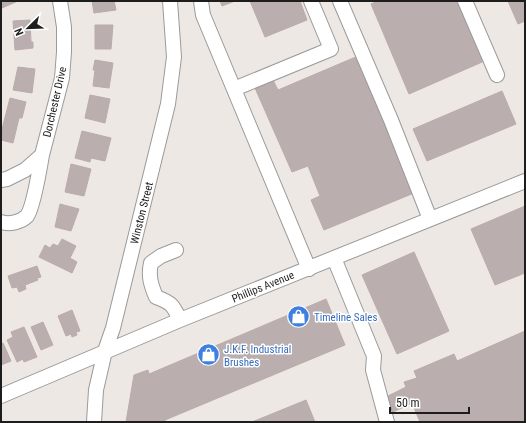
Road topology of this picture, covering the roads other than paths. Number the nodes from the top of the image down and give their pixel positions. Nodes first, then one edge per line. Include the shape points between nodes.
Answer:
1 (60, 1) edge
2 (170, 1) edge
3 (201, 1) edge
4 (311, 1) edge
5 (340, 1) edge
6 (465, 1) edge
7 (497, 75) dead end
8 (234, 89) junction
9 (42, 155) junction
10 (1, 180) edge
11 (525, 181) edge
12 (430, 219) junction
13 (1, 222) edge
14 (176, 250) dead end
15 (334, 258) junction
16 (309, 269) junction
17 (180, 320) junction
18 (105, 351) junction
19 (1, 396) edge
20 (94, 422) edge
21 (387, 422) edge

1 - 9 street, Dorchester Drive via 64,27 62,78
2 - 18 street, Winston Street via 174,57 168,104 114,328
3 - 8 street via 203,15
4 - 8 street via 331,49
5 - 12 street
6 - 7 street
8 - 16 street
9 - 10 street via 25,170
9 - 13 street, Dorchester Drive via 27,215 14,223
11 - 12 street, Phillips Avenue
12 - 15 street, Phillips Avenue
14 - 17 street via 151,263 149,272 156,297 174,306
15 - 16 street, Phillips Avenue
15 - 21 street via 374,356 373,370
16 - 17 street, Phillips Avenue
17 - 18 street, Phillips Avenue
18 - 19 street, Phillips Avenue
18 - 20 street, Winston Street via 96,390

